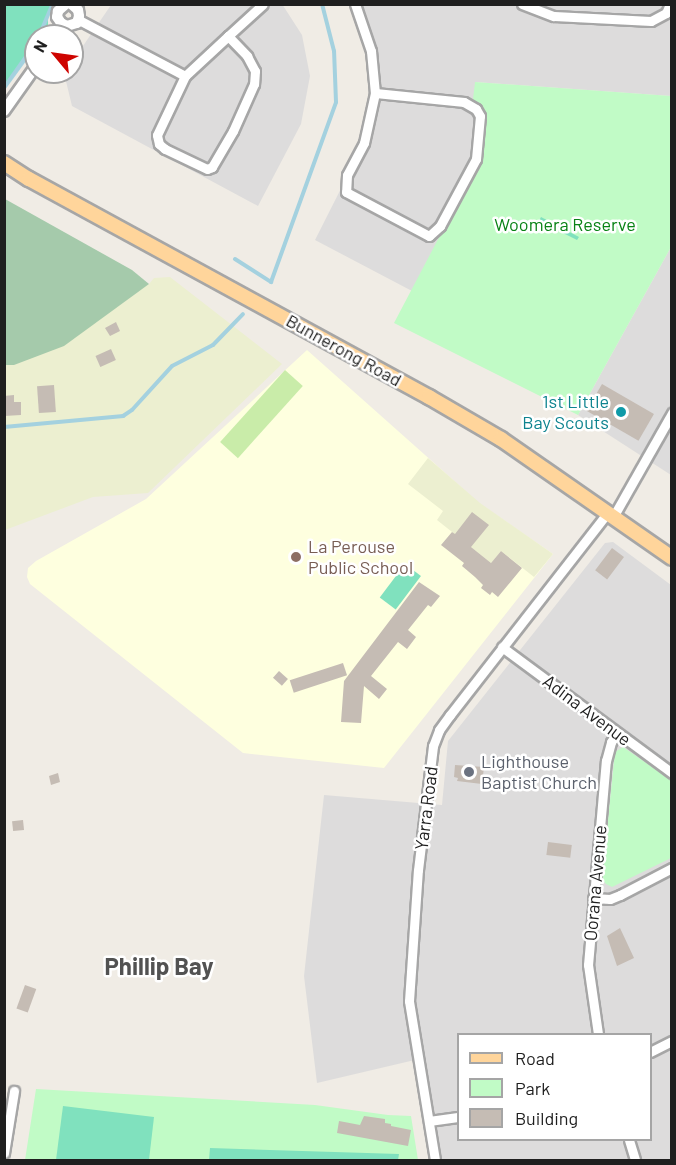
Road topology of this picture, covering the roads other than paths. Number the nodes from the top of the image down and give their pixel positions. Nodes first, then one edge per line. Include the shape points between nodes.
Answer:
1 (263, 4) edge
2 (355, 4) edge
3 (522, 4) edge
4 (72, 5) edge
5 (668, 9) edge
6 (79, 20) junction
7 (62, 24) edge
8 (75, 24) edge
9 (228, 36) junction
10 (184, 76) junction
11 (24, 83) edge
12 (375, 93) junction
13 (4, 111) edge
14 (4, 162) edge
15 (672, 413) edge
16 (611, 514) junction
17 (672, 558) edge
18 (502, 646) junction
19 (617, 733) junction
20 (672, 773) edge
21 (672, 868) edge
22 (593, 898) junction
23 (598, 1033) edge
24 (672, 1041) edge
25 (652, 1051) edge
26 (14, 1091) dead end
27 (457, 1117) edge
28 (429, 1121) junction
29 (629, 1141) edge
30 (4, 1153) edge
31 (435, 1161) edge
32 (635, 1161) edge

1 - 9 street
2 - 12 street via 371,51
3 - 5 street via 555,16 651,21
4 - 6 street
4 - 7 street via 57,14
6 - 8 street
6 - 10 street
9 - 10 street
9 - 10 street via 247,56 255,71 254,84 233,131 207,169 159,144 157,135
11 - 13 street
12 - 12 street via 364,143 347,175 346,192 429,236 440,226 476,159 480,116 464,102
14 - 16 main road, Bunnerong Road via 429,397 501,439
15 - 16 street, Yarra Road
16 - 17 main road, Bunnerong Road
16 - 18 street, Yarra Road
18 - 19 street, Adina Avenue
18 - 28 street, Yarra Road via 439,730 433,746 418,870 409,1001
19 - 20 street, Adina Avenue
19 - 22 street, Oorana Avenue via 606,761
21 - 22 street via 610,899
22 - 23 street, Oorana Avenue via 588,974
24 - 25 street
26 - 30 street
27 - 28 street
28 - 31 street, Yarra Road
29 - 32 street

